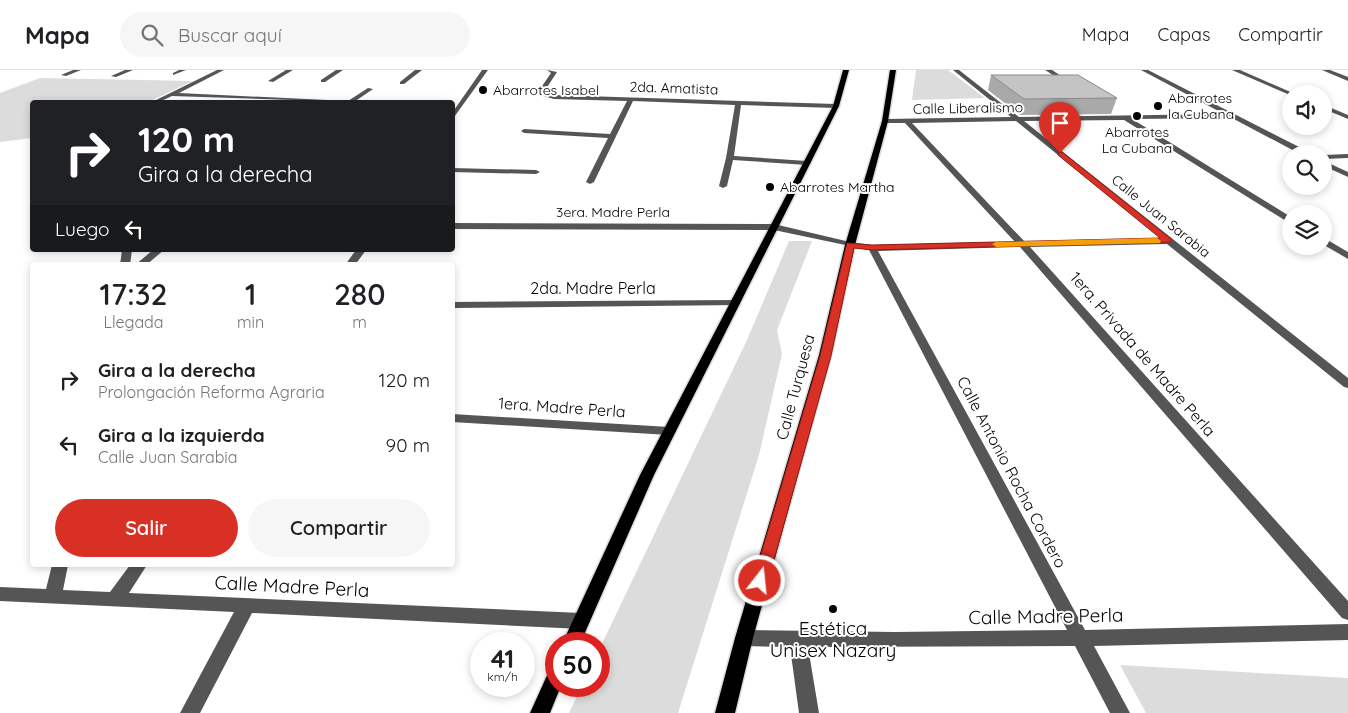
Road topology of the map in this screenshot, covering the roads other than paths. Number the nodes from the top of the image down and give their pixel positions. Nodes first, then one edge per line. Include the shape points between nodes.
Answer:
1 (78, 70) edge
2 (130, 70) edge
3 (183, 70) edge
4 (221, 70) edge
5 (290, 70) edge
6 (340, 70) edge
7 (419, 70) edge
8 (485, 70) edge
9 (550, 70) edge
10 (846, 70) edge
11 (894, 70) edge
12 (956, 70) edge
13 (1048, 70) edge
14 (1144, 70) edge
15 (1235, 70) edge
16 (1325, 70) edge
17 (175, 74) dead end
18 (64, 75) dead end
19 (114, 76) dead end
20 (1347, 78) edge
21 (271, 80) dead end
22 (323, 81) dead end
23 (402, 83) dead end
24 (370, 89) dead end
25 (1078, 89) edge
26 (1282, 90) edge
27 (171, 94) junction
28 (255, 97) junction
29 (630, 99) junction
30 (159, 100) edge
31 (250, 100) edge
32 (310, 100) edge
33 (354, 100) edge
34 (738, 103) junction
35 (836, 106) junction
36 (1109, 108) edge
37 (1332, 111) edge
38 (455, 114) edge
39 (1232, 116) junction
40 (1125, 118) junction
41 (1348, 118) edge
42 (1017, 119) junction
43 (885, 121) junction
44 (907, 121) junction
45 (524, 131) dead end
46 (613, 136) junction
47 (1288, 145) edge
48 (1348, 156) edge
49 (1332, 157) edge
50 (730, 158) junction
51 (807, 163) junction
52 (1332, 167) edge
53 (455, 170) edge
54 (536, 172) dead end
55 (1348, 175) edge
56 (590, 182) dead end
57 (722, 186) dead end
58 (1282, 215) edge
59 (455, 226) edge
60 (774, 226) junction
61 (1168, 240) junction
62 (1022, 244) junction
63 (850, 245) junction
64 (1332, 246) edge
65 (872, 248) junction
66 (156, 252) edge
67 (1348, 256) edge
68 (144, 262) edge
69 (735, 303) junction
70 (455, 305) edge
71 (1345, 380) edge
72 (455, 418) edge
73 (669, 431) junction
74 (60, 567) edge
75 (138, 567) edge
76 (0, 594) edge
77 (53, 597) junction
78 (114, 600) junction
79 (247, 606) junction
80 (1348, 613) edge
81 (581, 621) junction
82 (576, 632) edge
83 (1348, 632) edge
84 (744, 638) junction
85 (1081, 638) junction
86 (798, 639) junction
87 (547, 697) edge
88 (190, 713) edge
89 (540, 713) edge
90 (725, 713) edge
91 (809, 713) edge
92 (1120, 713) edge

1 - 18 street
2 - 19 street
3 - 17 street
4 - 27 street
5 - 21 street
6 - 22 street
7 - 23 street
8 - 38 street
9 - 29 street, 2da. Amatista via 554,72 541,92 545,96
10 - 35 main road
11 - 43 main road, Calle Turquesa
12 - 42 street, Calle Juan Sarabia
13 - 25 street
14 - 39 street
15 - 26 street
16 - 20 street
24 - 33 street
27 - 28 street
27 - 30 street
28 - 31 street
28 - 32 street
29 - 34 street, 2da. Amatista
29 - 46 street
34 - 35 street, 2da. Amatista
34 - 50 street
35 - 51 main road
36 - 40 street
37 - 41 street
39 - 40 street, Calle Liberalismo
39 - 47 street
40 - 42 street, Calle Liberalismo
40 - 58 street
42 - 44 street, Calle Liberalismo
42 - 61 street, Calle Juan Sarabia
43 - 44 street, Calle Liberalismo
43 - 63 main road, Calle Turquesa
44 - 62 street, 1era. Privada de Madre Perla
45 - 46 street
46 - 56 street
48 - 49 street
50 - 51 street
50 - 57 street
51 - 60 main road
52 - 55 street
53 - 54 street
59 - 60 street, 3era. Madre Perla
60 - 63 street, 3era. Madre Perla
60 - 69 main road
61 - 62 street, 3era. Madre Perla
61 - 71 street, Calle Juan Sarabia
62 - 65 street, 3era. Madre Perla
62 - 80 street, 1era. Privada de Madre Perla
63 - 65 street, 3era. Madre Perla
63 - 84 main road, Calle Turquesa via 825,356
64 - 67 street
65 - 85 street, Calle Antonio Rocha Cordero
66 - 68 street
69 - 70 street, 2da. Madre Perla
69 - 73 main road
72 - 73 street, 1era. Madre Perla
73 - 81 main road
74 - 77 street
75 - 78 street
76 - 77 street, Calle Madre Perla
77 - 78 street, Calle Madre Perla
78 - 79 street, Calle Madre Perla
79 - 81 street, Calle Madre Perla
79 - 88 street
81 - 82 main road
83 - 85 street, Calle Madre Perla
84 - 86 street, Calle Madre Perla
84 - 90 main road, Calle Turquesa
85 - 86 street, Calle Madre Perla
85 - 92 street, Calle Antonio Rocha Cordero
86 - 91 street
87 - 89 main road

